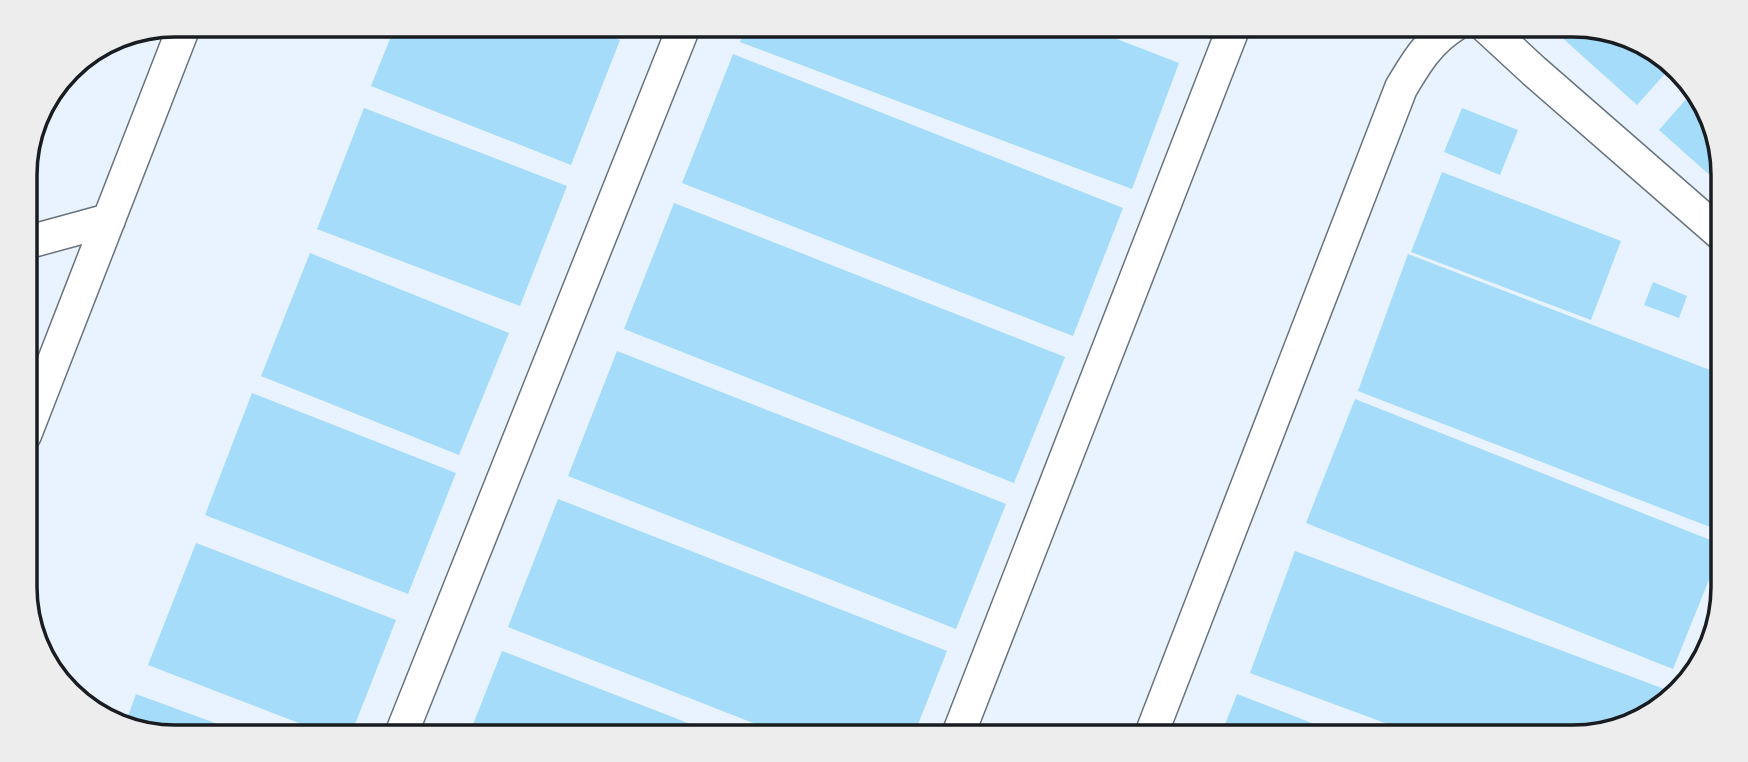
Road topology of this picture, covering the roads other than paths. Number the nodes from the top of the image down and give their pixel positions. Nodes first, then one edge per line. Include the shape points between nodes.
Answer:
1 (180, 37) edge
2 (680, 37) edge
3 (1230, 37) edge
4 (1439, 37) edge
5 (1497, 37) edge
6 (109, 220) junction
7 (1711, 225) edge
8 (37, 240) edge
9 (37, 404) edge
10 (405, 725) edge
11 (962, 725) edge
12 (1155, 725) edge

1 - 6 lane
2 - 10 lane
3 - 11 lane
4 - 12 lane via 1419,58 1401,88
5 - 7 lane
6 - 8 lane
6 - 9 lane

